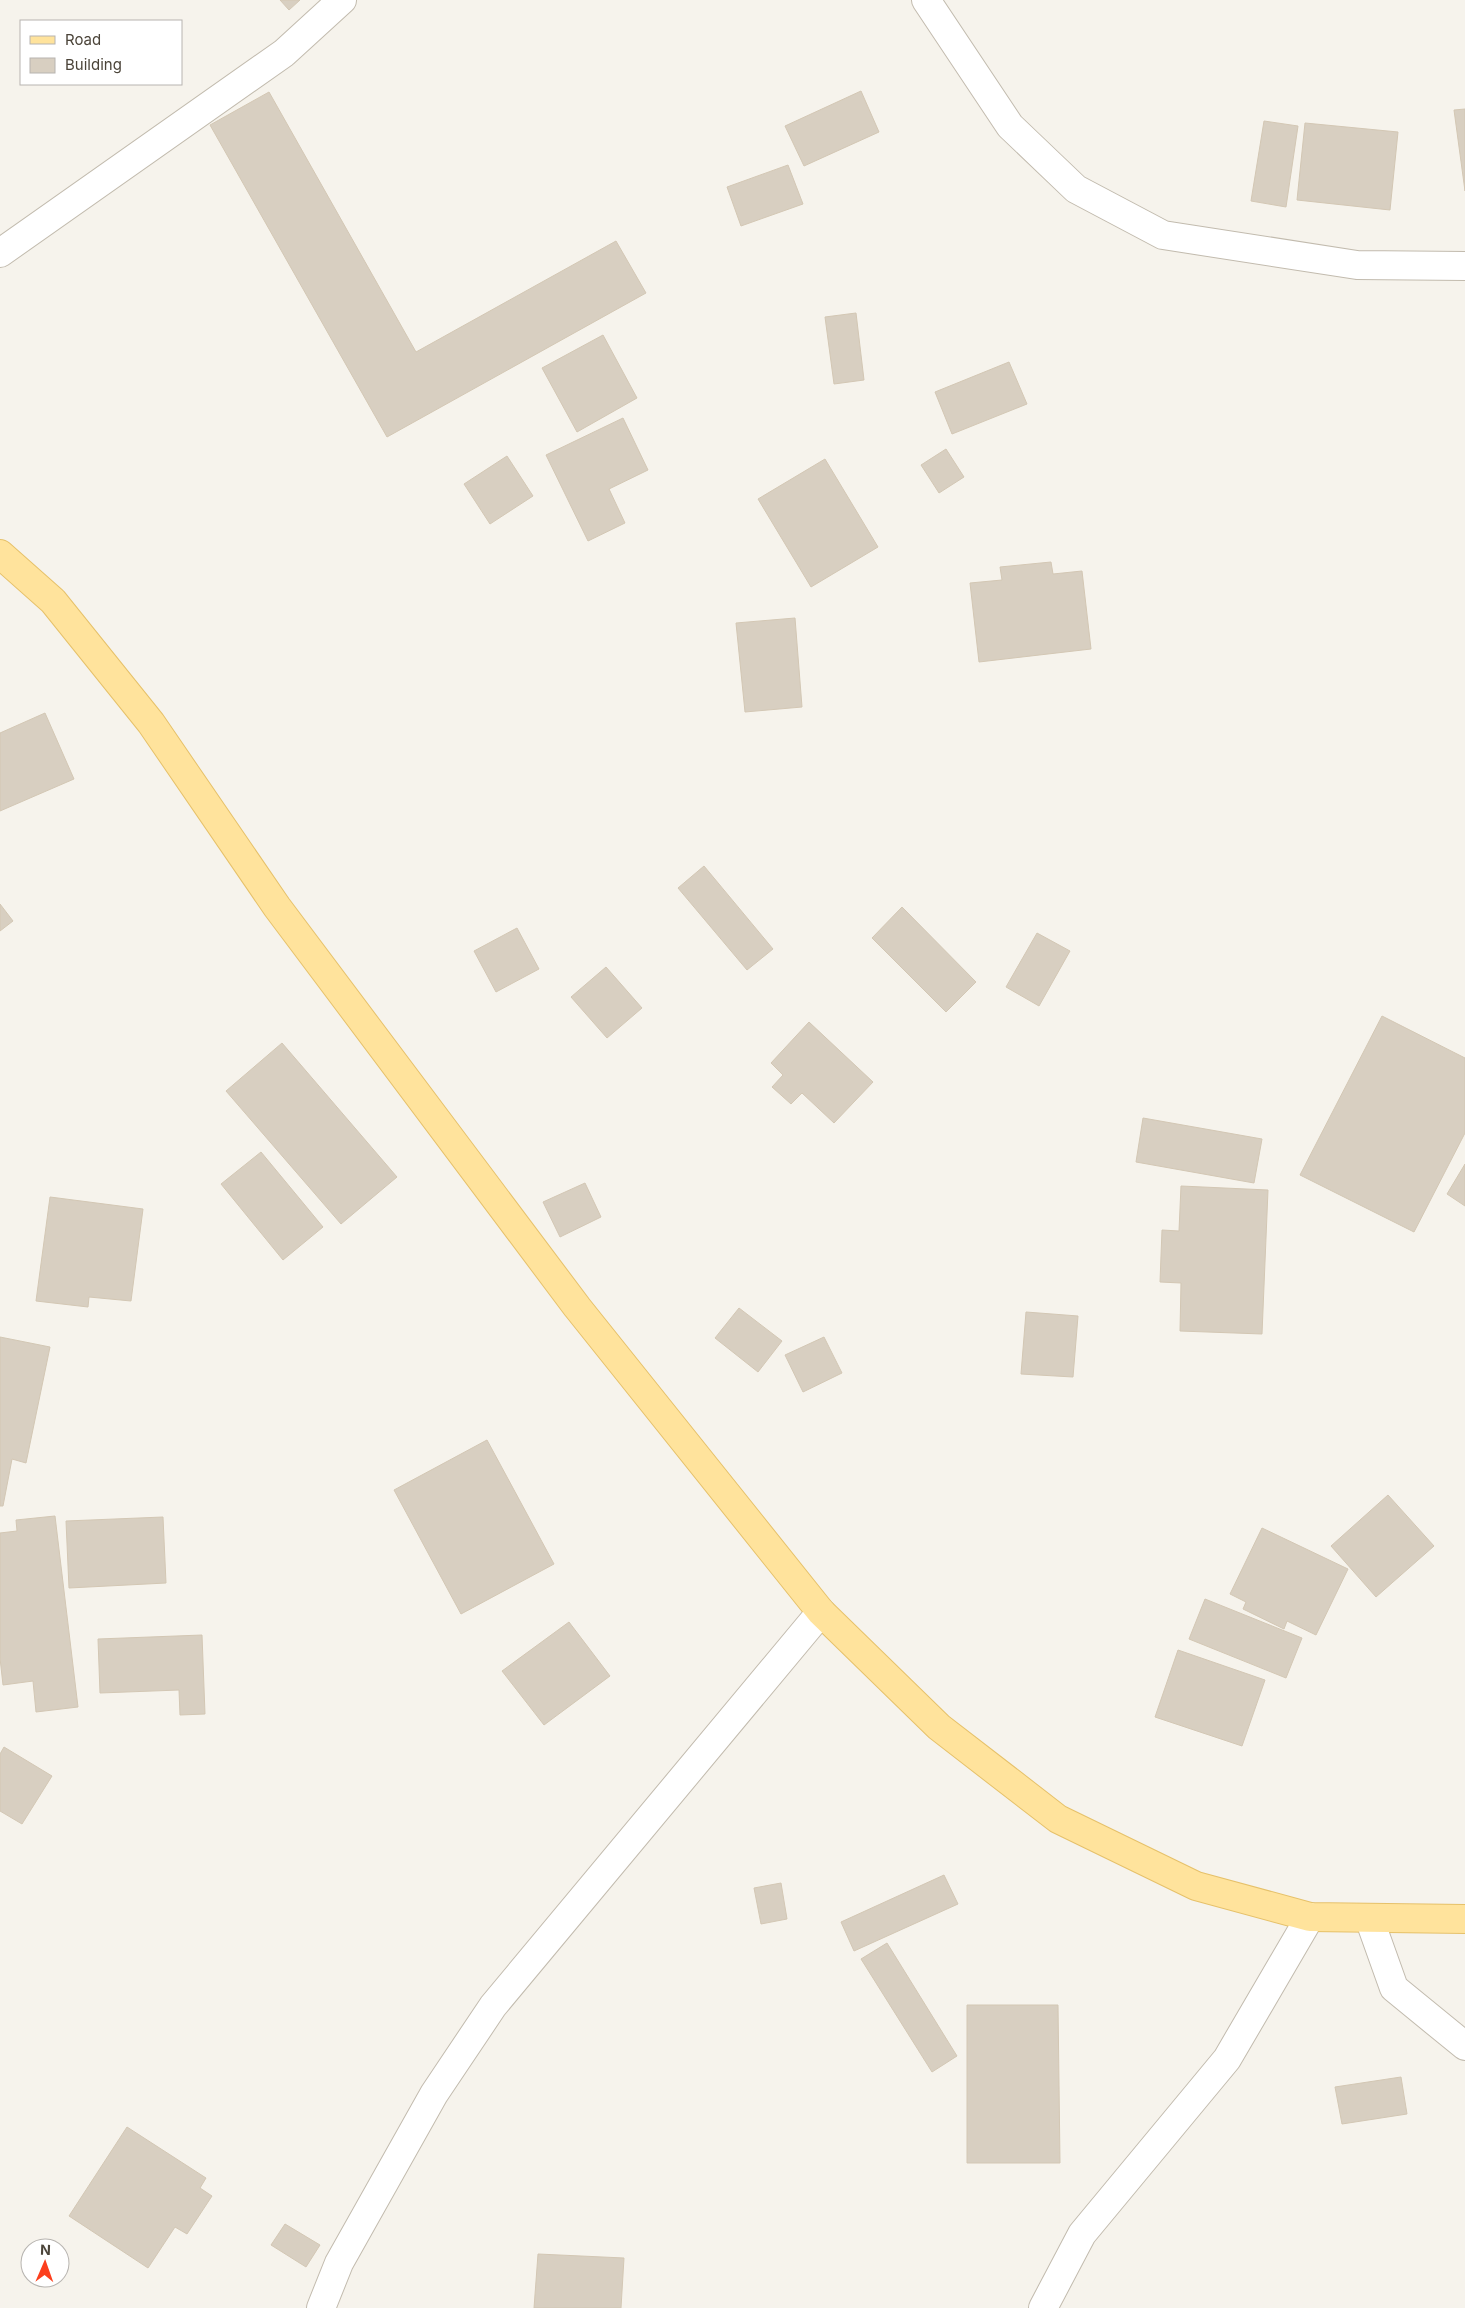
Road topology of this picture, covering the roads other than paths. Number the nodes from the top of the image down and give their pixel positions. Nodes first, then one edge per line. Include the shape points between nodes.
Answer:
1 (342, 0) edge
2 (926, 0) edge
3 (0, 253) edge
4 (1465, 266) edge
5 (0, 554) edge
6 (822, 1612) junction
7 (1310, 1917) junction
8 (1369, 1918) junction
9 (1465, 1919) edge
10 (1465, 2046) edge
11 (321, 2308) edge
12 (1043, 2308) edge

1 - 3 street via 284,53
2 - 4 street via 1010,126 1076,189 1162,235 1357,265
5 - 6 main road via 53,601 151,723 277,906 577,1308
6 - 7 main road via 939,1727 1058,1819 1196,1886
6 - 11 street via 493,2006 434,2094 340,2263
7 - 8 main road
7 - 12 street via 1227,2059 1082,2234
8 - 9 main road
8 - 10 street via 1394,1988

